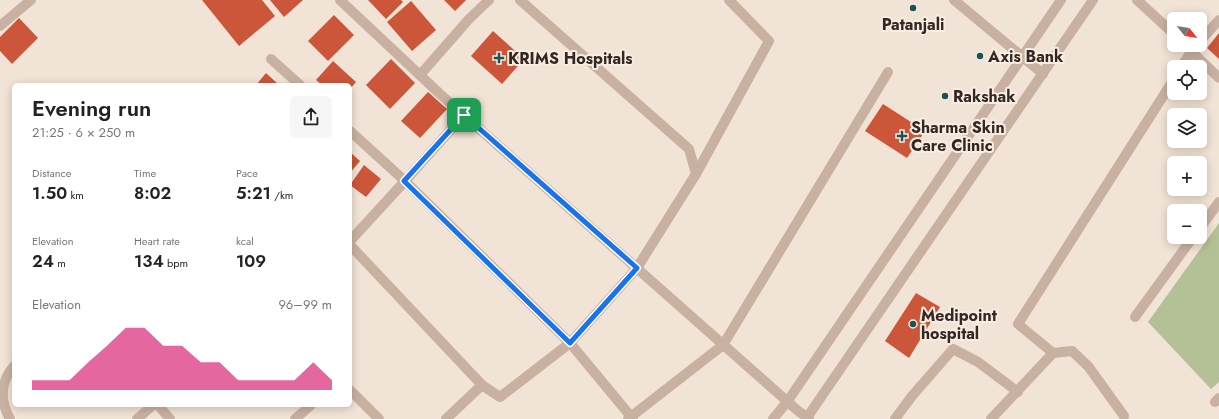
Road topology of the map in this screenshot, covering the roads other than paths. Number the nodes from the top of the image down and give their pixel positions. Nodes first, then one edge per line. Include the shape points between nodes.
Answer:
1 (31, 0) edge
2 (340, 0) edge
3 (489, 0) edge
4 (520, 0) edge
5 (729, 0) edge
6 (954, 0) edge
7 (1061, 0) edge
8 (1093, 0) edge
9 (1137, 0) edge
10 (1219, 20) edge
11 (0, 26) edge
12 (1167, 28) edge
13 (1207, 33) edge
14 (1196, 52) edge
15 (1022, 57) junction
16 (271, 59) dead end
17 (888, 72) dead end
18 (1043, 74) junction
19 (420, 75) junction
20 (1219, 78) edge
21 (298, 83) edge
22 (1167, 90) edge
23 (464, 115) junction
24 (352, 133) edge
25 (696, 174) junction
26 (404, 181) junction
27 (1219, 202) edge
28 (1207, 218) edge
29 (352, 239) edge
30 (1188, 244) edge
31 (352, 247) edge
32 (637, 268) junction
33 (1135, 316) dead end
34 (570, 343) junction
35 (723, 345) junction
36 (1053, 353) junction
37 (12, 368) edge
38 (482, 385) junction
39 (1, 392) edge
40 (352, 392) edge
41 (1018, 392) junction
42 (787, 402) junction
43 (151, 407) edge
44 (160, 407) edge
45 (309, 407) edge
46 (631, 418) edge
47 (808, 418) edge
48 (1124, 418) edge
49 (10, 419) edge
50 (136, 419) edge
51 (170, 419) edge
52 (295, 419) edge
53 (379, 419) edge
54 (446, 419) edge
55 (773, 419) edge
56 (895, 419) edge
57 (992, 419) edge

1 - 11 street
2 - 19 street
3 - 19 street
4 - 25 street via 688,149
5 - 25 street via 769,41
6 - 15 street
7 - 15 street
8 - 18 street
9 - 12 street
10 - 13 street
14 - 20 street
15 - 18 street
15 - 42 street
16 - 21 street
17 - 35 street
18 - 47 street
19 - 23 street
22 - 36 street via 1018,324
23 - 26 street
23 - 32 street
24 - 26 street
25 - 32 street
26 - 29 street
26 - 34 street
27 - 28 street
30 - 33 street
31 - 38 street
32 - 34 street
32 - 35 street
34 - 38 street via 500,397
34 - 46 street
35 - 42 street
35 - 46 street
36 - 41 street
36 - 48 street via 1072,352 1088,366
37 - 39 street
38 - 54 street
39 - 49 street
40 - 53 street
41 - 56 street via 978,362 953,349
41 - 57 street
42 - 47 street
42 - 55 street
43 - 50 street
44 - 51 street
45 - 52 street

